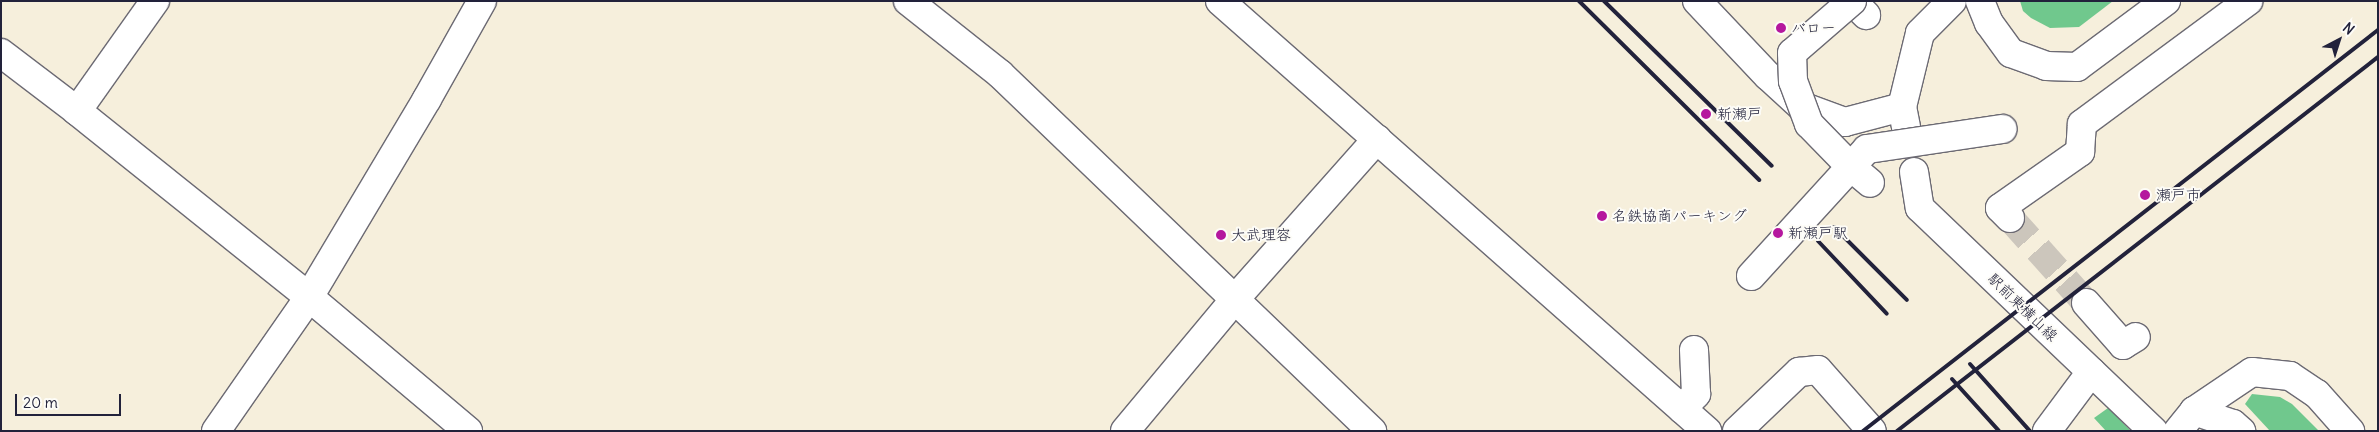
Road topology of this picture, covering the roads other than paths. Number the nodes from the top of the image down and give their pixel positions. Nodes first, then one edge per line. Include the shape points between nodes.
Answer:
1 (155, 1) edge
2 (482, 1) edge
3 (908, 1) edge
4 (1220, 1) edge
5 (1697, 1) edge
6 (1952, 1) edge
7 (1980, 1) edge
8 (2166, 1) edge
9 (2248, 1) edge
10 (1857, 6) edge
11 (1, 54) edge
12 (77, 111) junction
13 (2003, 129) dead end
14 (1377, 139) junction
15 (1914, 172) dead end
16 (1860, 175) junction
17 (2010, 218) tunnel mouth
18 (1751, 276) dead end
19 (309, 297) junction
20 (1235, 299) junction
21 (2086, 303) tunnel mouth
22 (2136, 336) dead end
23 (1694, 350) dead end
24 (2091, 372) junction
25 (1682, 409) junction
26 (2186, 421) edge
27 (216, 431) edge
28 (468, 431) edge
29 (1126, 431) edge
30 (1372, 431) edge
31 (1707, 431) edge
32 (1737, 431) edge
33 (1872, 431) edge
34 (2047, 431) edge
35 (2153, 431) edge
36 (2241, 431) edge
37 (2350, 431) edge

1 - 12 street
2 - 19 street
3 - 20 street via 1000,74
4 - 14 street
5 - 6 street via 1801,106 1845,122 1904,117 1920,32
7 - 8 street via 1990,23 2011,53 2046,66 2077,67
9 - 17 street via 2073,126 2080,152 2000,208
10 - 16 street, bridge via 1792,53 1793,82 1809,124
11 - 12 street
12 - 19 street
13 - 16 street, bridge via 1866,149
14 - 20 street
14 - 25 street
15 - 24 street, 駅前東横山線 via 1920,208
16 - 18 street, bridge
19 - 27 street
19 - 28 street
20 - 29 street
20 - 30 street
21 - 22 street via 2123,345
23 - 25 street via 1696,394
24 - 34 street
24 - 35 street, 駅前東横山線
25 - 31 street
26 - 36 street via 2233,424
26 - 37 street via 2252,372 2290,376 2317,394
32 - 33 street via 1799,372 1818,370

